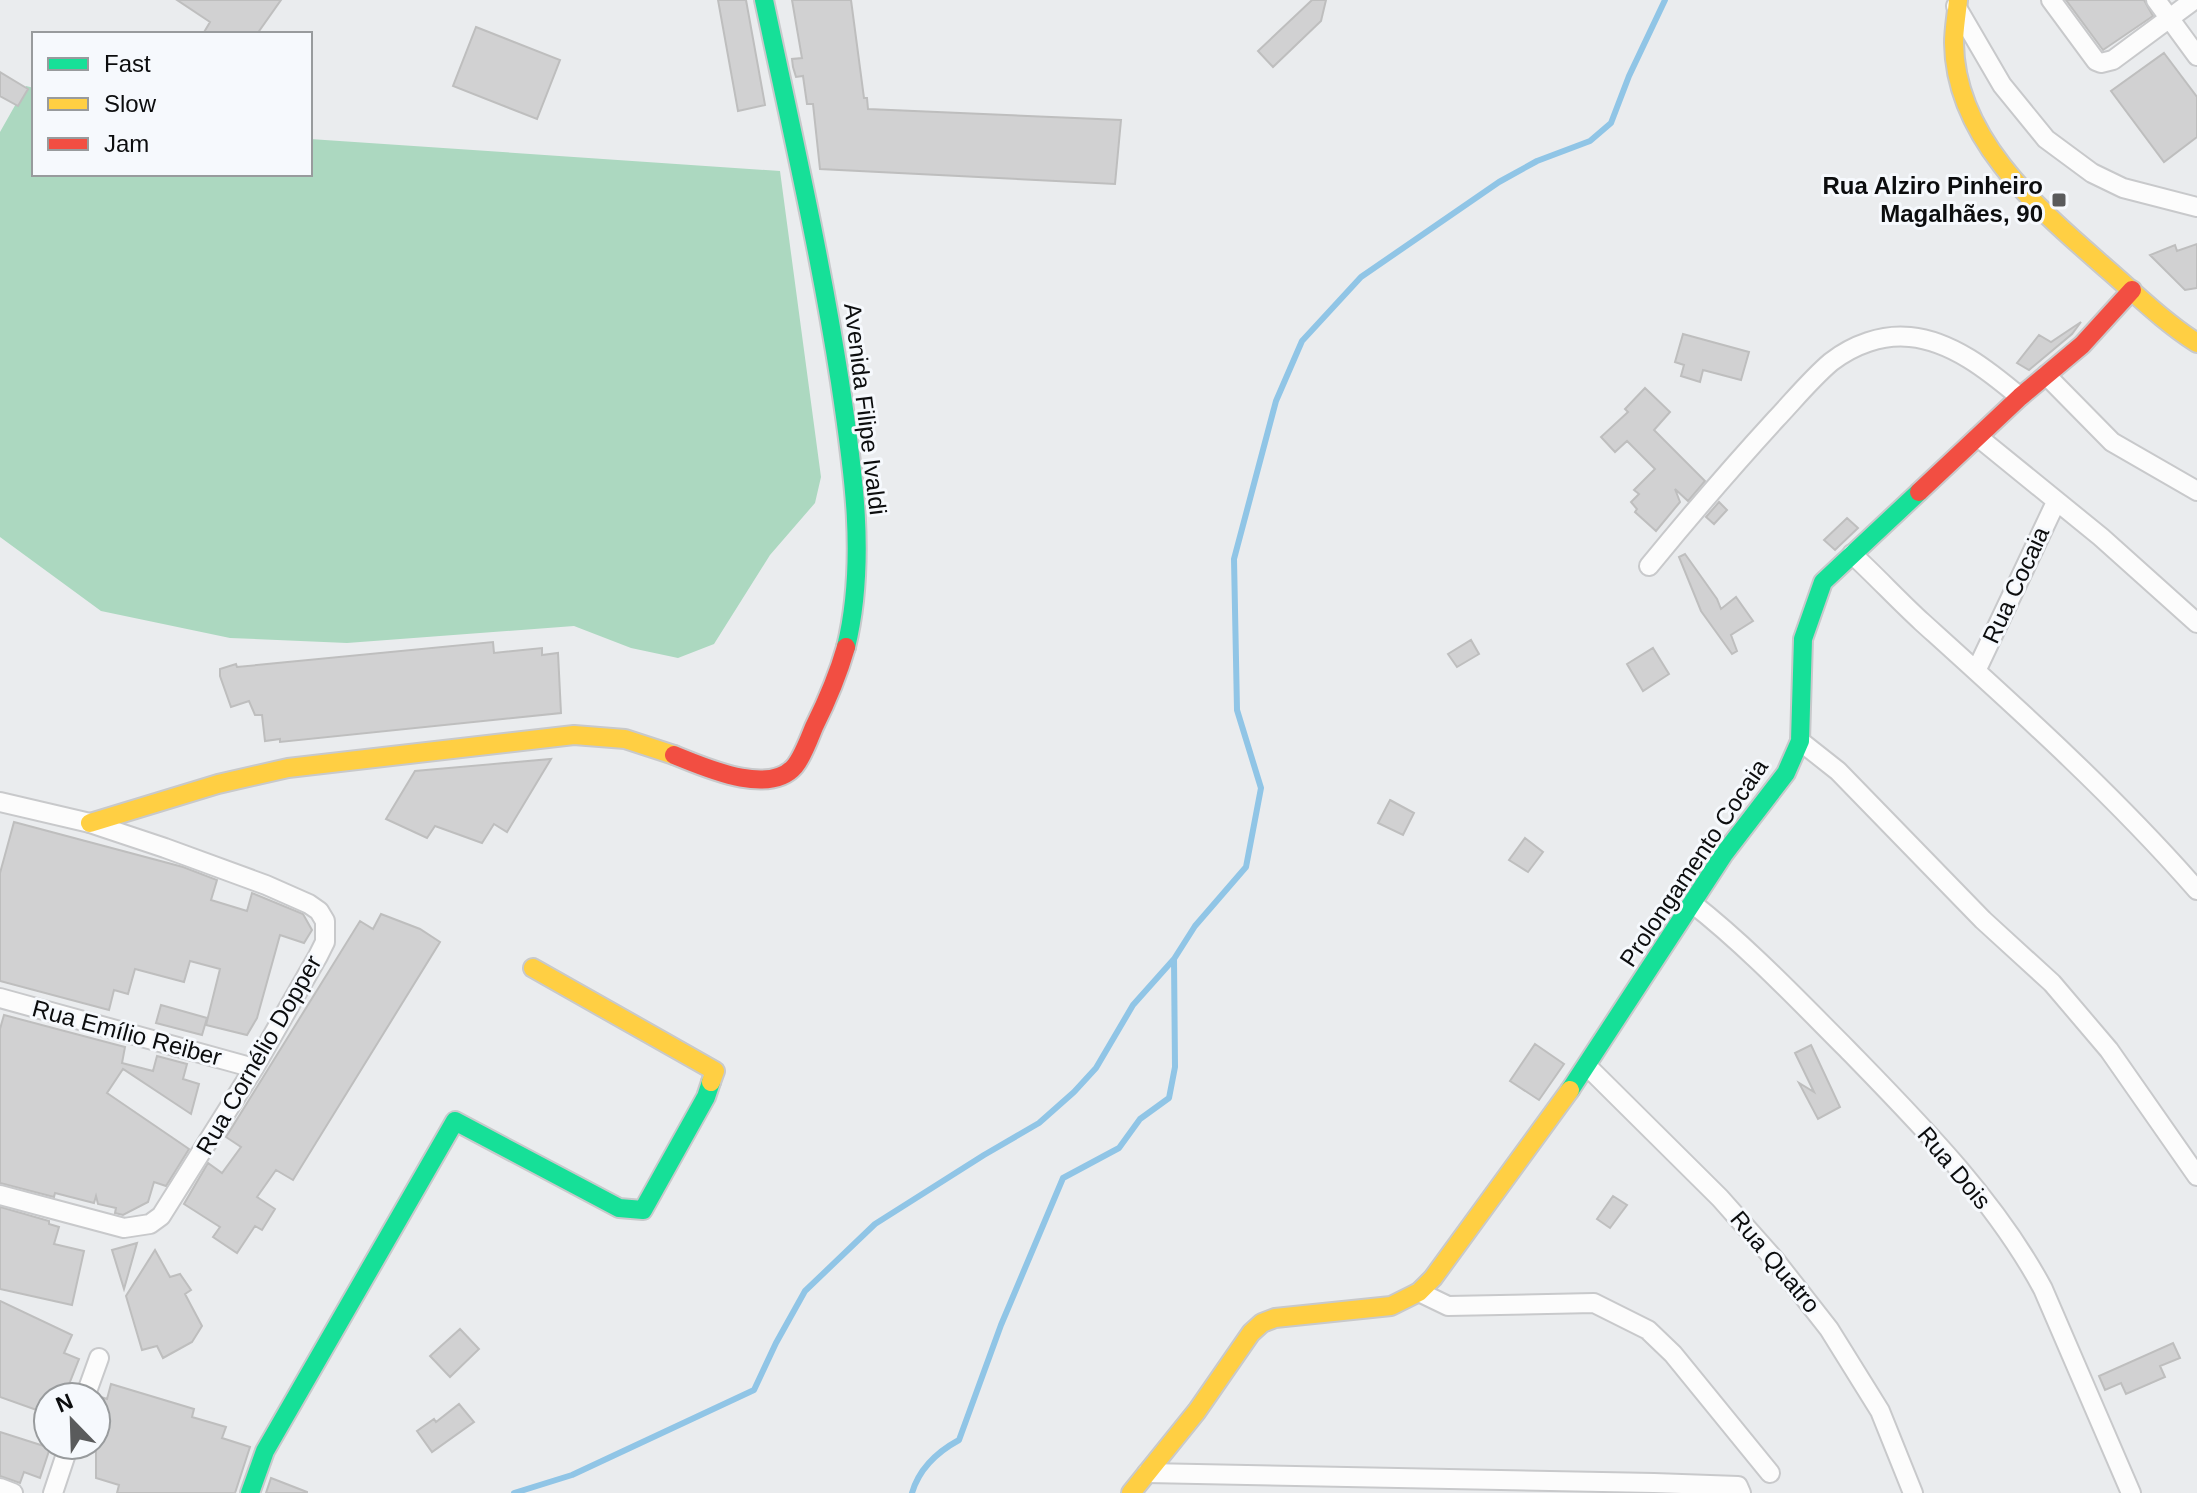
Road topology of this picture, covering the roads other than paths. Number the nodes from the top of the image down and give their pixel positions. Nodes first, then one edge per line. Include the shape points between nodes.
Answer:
1 (764, 0) edge
2 (2051, 0) edge
3 (2156, 0) edge
4 (2194, 0) edge
5 (1957, 3) edge
6 (2169, 19) junction
7 (2197, 56) edge
8 (2197, 207) edge
9 (2132, 290) junction
10 (2197, 343) edge
11 (2046, 375) junction
12 (2020, 397) junction
13 (1978, 437) junction
14 (2197, 491) edge
15 (2056, 502) junction
16 (1852, 554) junction
17 (1649, 566) dead end
18 (2197, 623) edge
19 (1977, 669) junction
20 (1800, 741) junction
21 (0, 802) edge
22 (90, 823) junction
23 (2197, 890) edge
24 (1692, 903) junction
25 (533, 968) dead end
26 (0, 998) edge
27 (1587, 1066) junction
28 (254, 1068) junction
29 (2197, 1176) edge
30 (0, 1195) edge
31 (1419, 1292) junction
32 (99, 1358) dead end
33 (91, 1381) edge
34 (64, 1461) edge
35 (1147, 1473) junction
36 (1770, 1473) dead end
37 (0, 1488) edge
38 (2124, 1492) edge
39 (13, 1493) edge
40 (53, 1493) edge
41 (250, 1493) edge
42 (1131, 1493) edge
43 (1741, 1493) edge
44 (1913, 1493) edge

1 - 22 street, Avenida Filipe Ivaldi via 830,312 856,532 845,652 795,766 781,775 748,779 643,743 574,735 288,768
2 - 6 street via 2101,63 2113,60
3 - 6 street
4 - 6 street
5 - 8 street via 2002,85 2046,139 2123,188
5 - 9 street via 1959,83 1982,139 2033,200
6 - 7 street
9 - 10 street
9 - 11 street, Prolongamento Cocaia
11 - 12 street, Prolongamento Cocaia
11 - 14 street via 2112,442
12 - 13 street, Prolongamento Cocaia
12 - 17 street via 1956,351 1930,341 1908,337 1867,342 1832,362 1801,392
13 - 15 street, Rua Cocaia
13 - 16 street, Prolongamento Cocaia
15 - 18 street, Rua Cocaia
15 - 19 street, Rua Cocaia
16 - 19 street
16 - 20 street, Prolongamento Cocaia via 1823,582 1803,639
19 - 23 street via 2131,818
20 - 24 street, Prolongamento Cocaia via 1775,790
20 - 29 street via 1838,771 1963,901 2052,983 2109,1050
21 - 22 street, Rua Cornélio Dopper
22 - 28 street, Rua Cornélio Dopper via 266,885 319,911 325,942
24 - 27 street, Prolongamento Cocaia
24 - 38 street, Rua Dois via 1798,999 1979,1195 2043,1289
25 - 41 street via 715,1071 706,1097 643,1210 619,1208 455,1121 265,1451
26 - 28 street, Rua Emílio Reiber
27 - 31 street, Prolongamento Cocaia
27 - 44 street, Rua Quatro via 1720,1198 1829,1329 1880,1411
28 - 30 street, Rua Cornélio Dopper via 161,1216 150,1224 124,1228
31 - 35 street via 1391,1306 1262,1323
31 - 36 street via 1448,1306 1594,1303 1648,1330
32 - 33 street
34 - 40 street
35 - 42 street
35 - 43 street via 1654,1483 1738,1486
37 - 39 street

